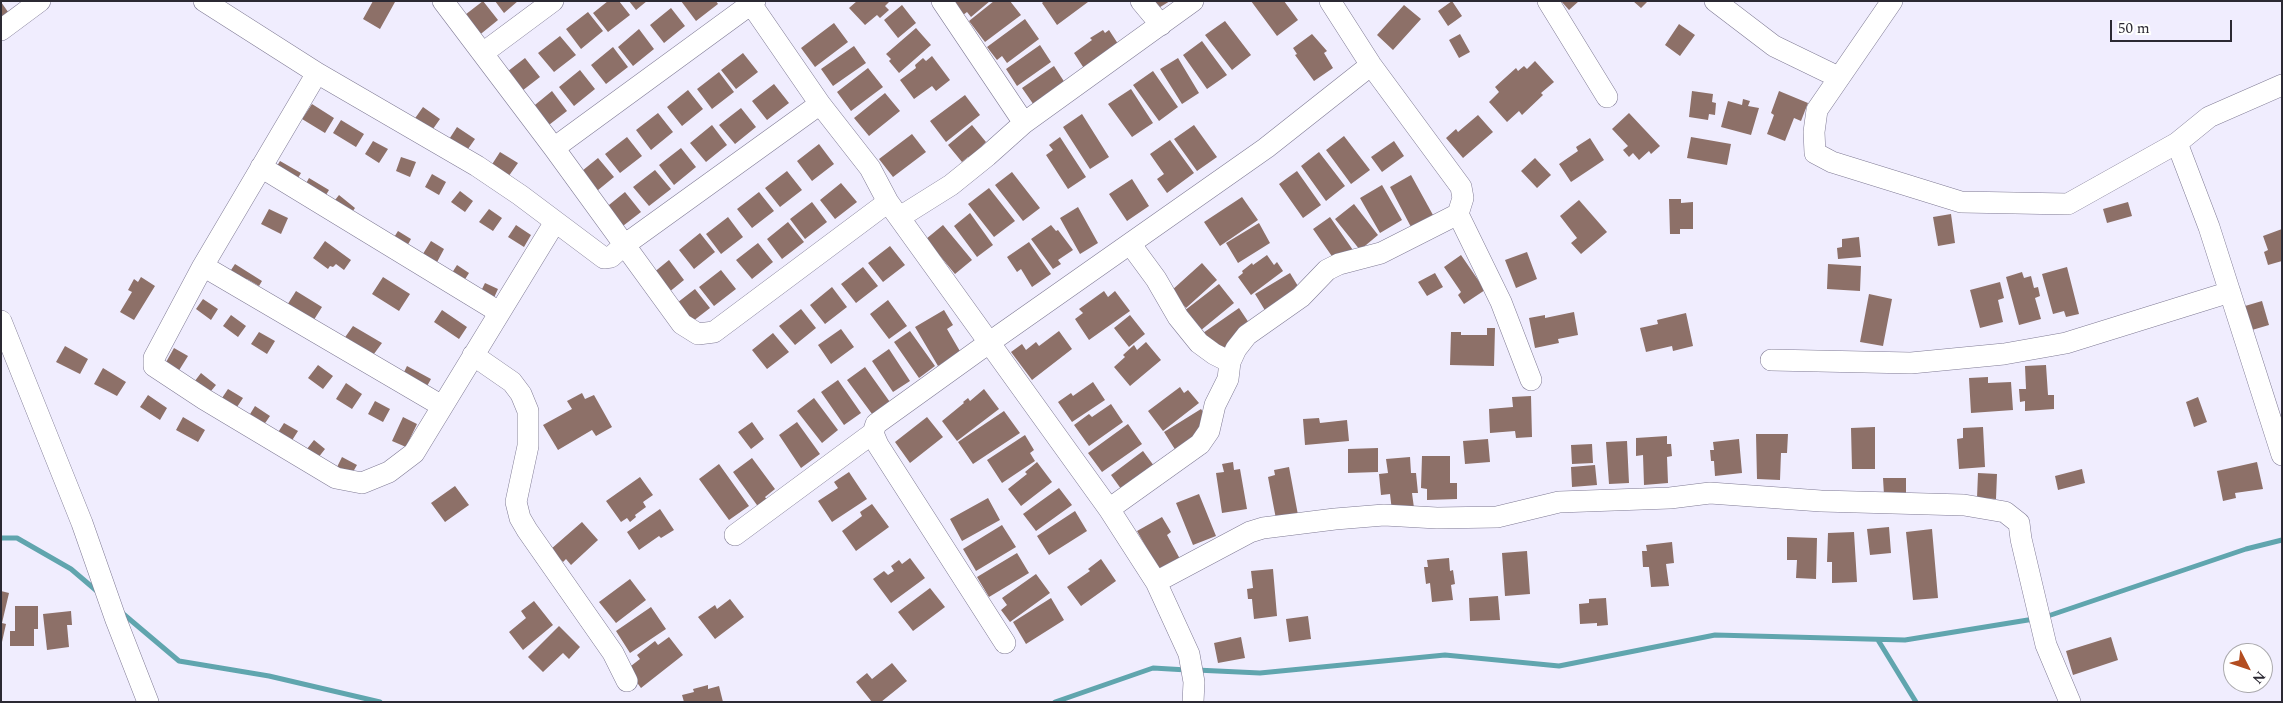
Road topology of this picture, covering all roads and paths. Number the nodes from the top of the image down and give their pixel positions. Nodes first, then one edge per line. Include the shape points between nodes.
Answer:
1 (40, 1) edge
2 (204, 1) edge
3 (443, 1) edge
4 (553, 1) edge
5 (942, 1) edge
6 (1141, 1) edge
7 (1193, 1) edge
8 (1330, 1) edge
9 (1548, 1) edge
10 (1715, 1) edge
11 (1892, 1) edge
12 (752, 2) edge
13 (1161, 25) junction
14 (1, 30) edge
15 (483, 53) junction
16 (1371, 65) junction
17 (317, 73) junction
18 (1838, 76) junction
19 (2282, 85) edge
20 (1607, 97) dead end
21 (820, 104) junction
22 (1024, 122) junction
23 (2177, 143) junction
24 (554, 148) junction
25 (262, 167) junction
26 (894, 210) junction
27 (1458, 214) junction
28 (555, 222) junction
29 (1131, 245) junction
30 (623, 246) junction
31 (203, 266) junction
32 (2230, 292) junction
33 (499, 312) junction
34 (1, 321) edge
35 (990, 342) junction
36 (473, 355) junction
37 (1771, 360) dead end
38 (1230, 362) junction
39 (1531, 380) dead end
40 (442, 406) junction
41 (873, 434) junction
42 (2282, 455) edge
43 (1109, 509) junction
44 (735, 535) dead end
45 (1156, 582) junction
46 (1005, 643) dead end
47 (627, 681) dead end
48 (148, 702) edge
49 (1193, 702) edge
50 (2070, 702) edge

1 - 14 street
2 - 17 street
3 - 15 street
4 - 15 street
5 - 22 street
6 - 13 street
7 - 13 street
8 - 16 street
9 - 20 street
10 - 18 street via 1774,46
11 - 18 street
12 - 21 street
12 - 24 street
13 - 22 street
15 - 24 street
16 - 27 street via 1461,187 1463,198
16 - 29 street via 1266,148
17 - 25 street
17 - 28 street via 477,166
18 - 23 street via 1817,110 1815,153 1832,162 1960,202 2068,204
19 - 23 street via 2210,117
21 - 26 street via 870,168
21 - 30 street
22 - 26 street via 951,184
23 - 32 street
24 - 30 street
25 - 31 street
25 - 33 street
26 - 30 street via 714,332 698,334 682,324
26 - 35 street
27 - 38 street via 1381,253 1327,270 1301,297 1247,335
27 - 39 street via 1501,302
28 - 30 street via 604,258 611,257
28 - 33 street
29 - 35 street
29 - 38 street via 1178,317 1199,342
31 - 40 street
31 - 40 street via 159,347 154,366 336,478 362,483 389,472 414,453
32 - 37 street via 2066,343 2004,354 1911,363
32 - 42 street
33 - 36 street
34 - 48 street via 98,565
35 - 41 street via 876,424
35 - 43 street
36 - 40 street
36 - 47 street via 512,382 528,411 528,446 516,502 520,518 612,653
38 - 43 street via 1228,380 1200,444
41 - 44 street
41 - 46 street
43 - 45 street
45 - 49 street via 1189,654 1194,682
45 - 50 street via 1250,532 1336,519 1384,515 1498,517 1559,502 1670,498 1710,493 1821,501 1964,505 2005,512 2020,523 2046,644

